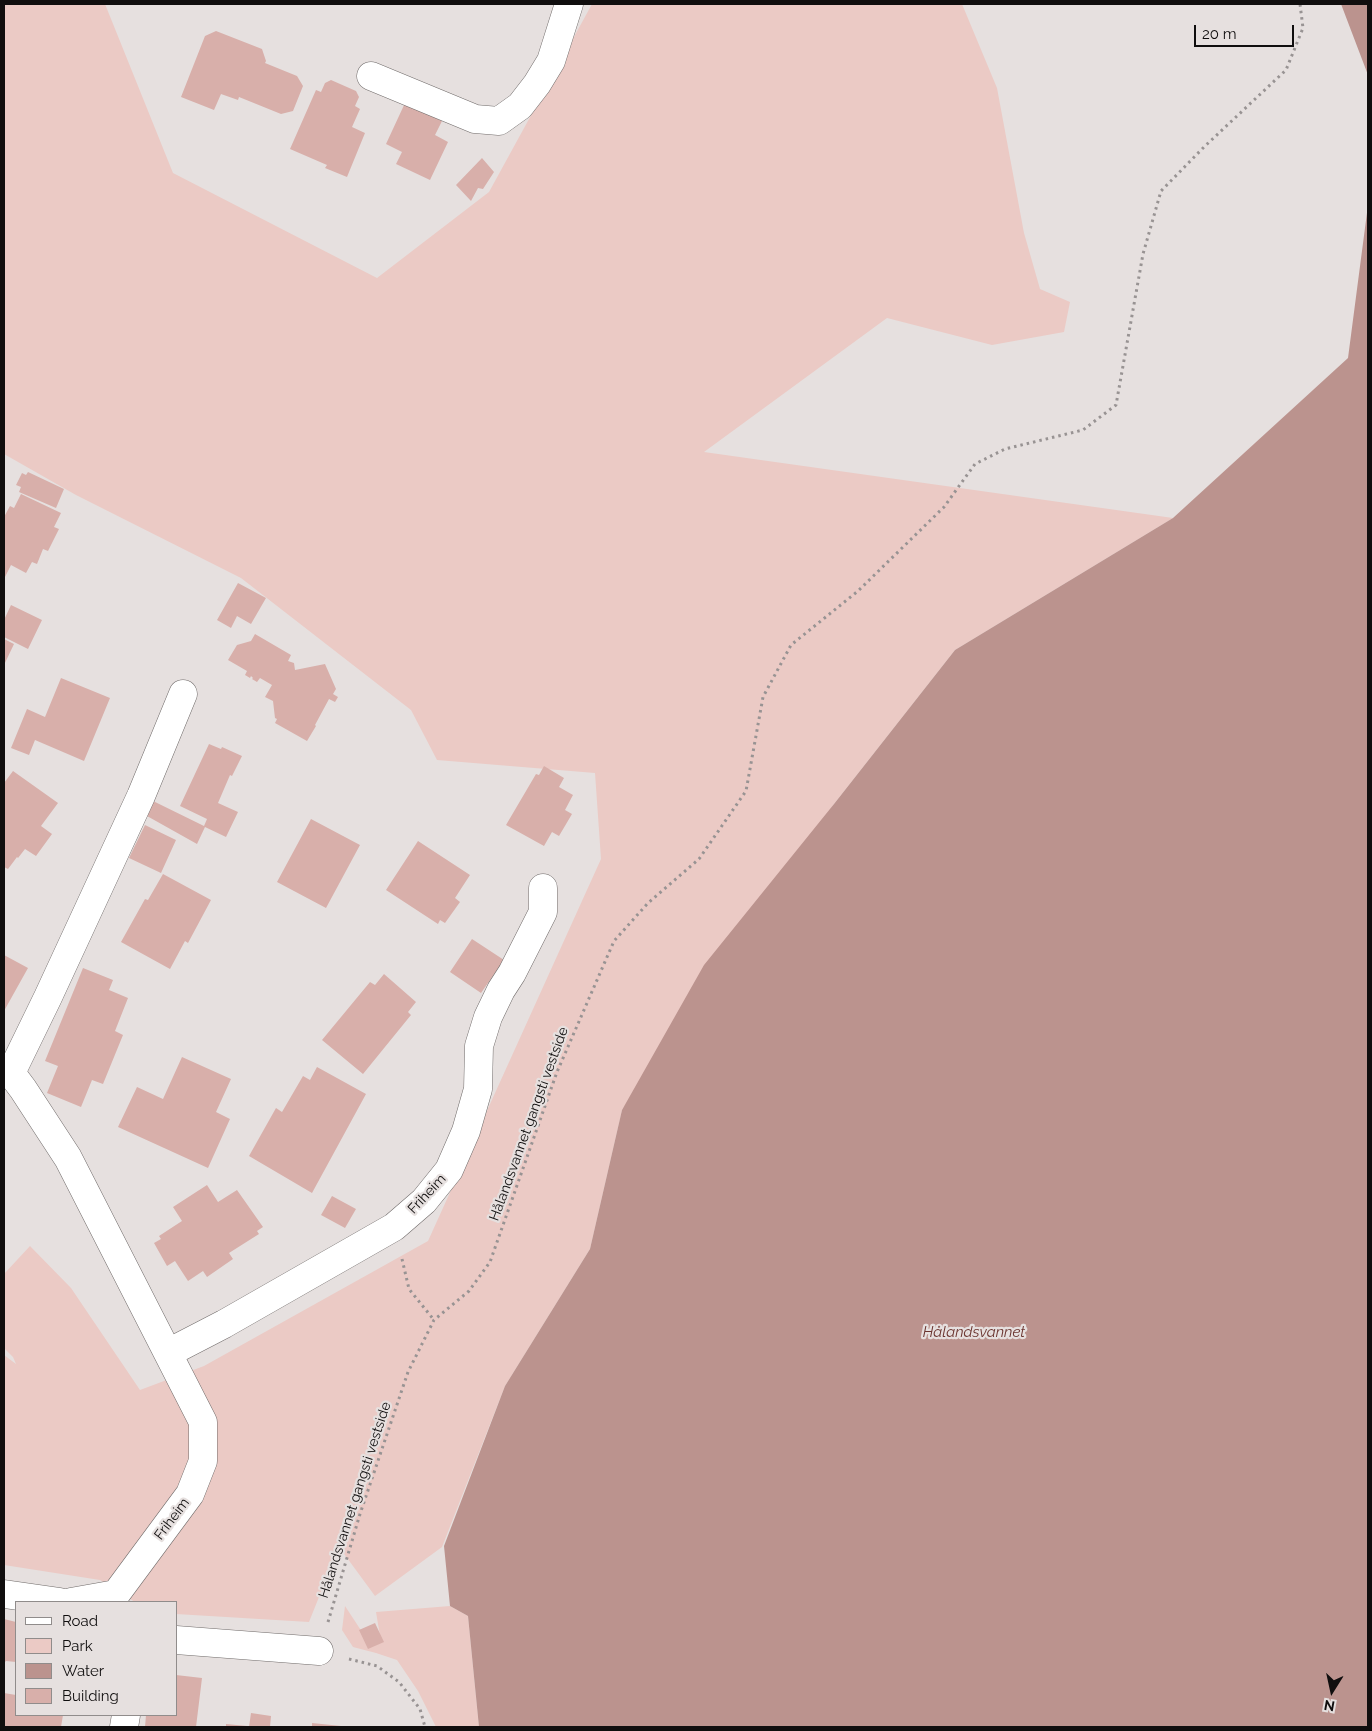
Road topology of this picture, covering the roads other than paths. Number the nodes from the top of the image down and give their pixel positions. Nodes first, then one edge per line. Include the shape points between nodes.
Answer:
1 (569, 4) edge
2 (371, 76) dead end
3 (183, 694) dead end
4 (543, 888) dead end
5 (7, 1070) edge
6 (168, 1352) junction
7 (4, 1594) edge
8 (118, 1598) edge
9 (53, 1601) edge
10 (83, 1601) edge
11 (178, 1640) edge
12 (319, 1650) road end

1 - 2 street via 552,61 520,106 499,121 475,119
3 - 5 street via 141,796 48,998
4 - 6 street, Friheim via 543,912 488,1017 479,1046 478,1089 466,1131 449,1170 424,1201 394,1227 224,1324
5 - 6 street, Friheim via 68,1158
6 - 8 street, Friheim via 203,1422 203,1461 190,1494
7 - 9 street
8 - 10 street, Friheim
11 - 12 street

